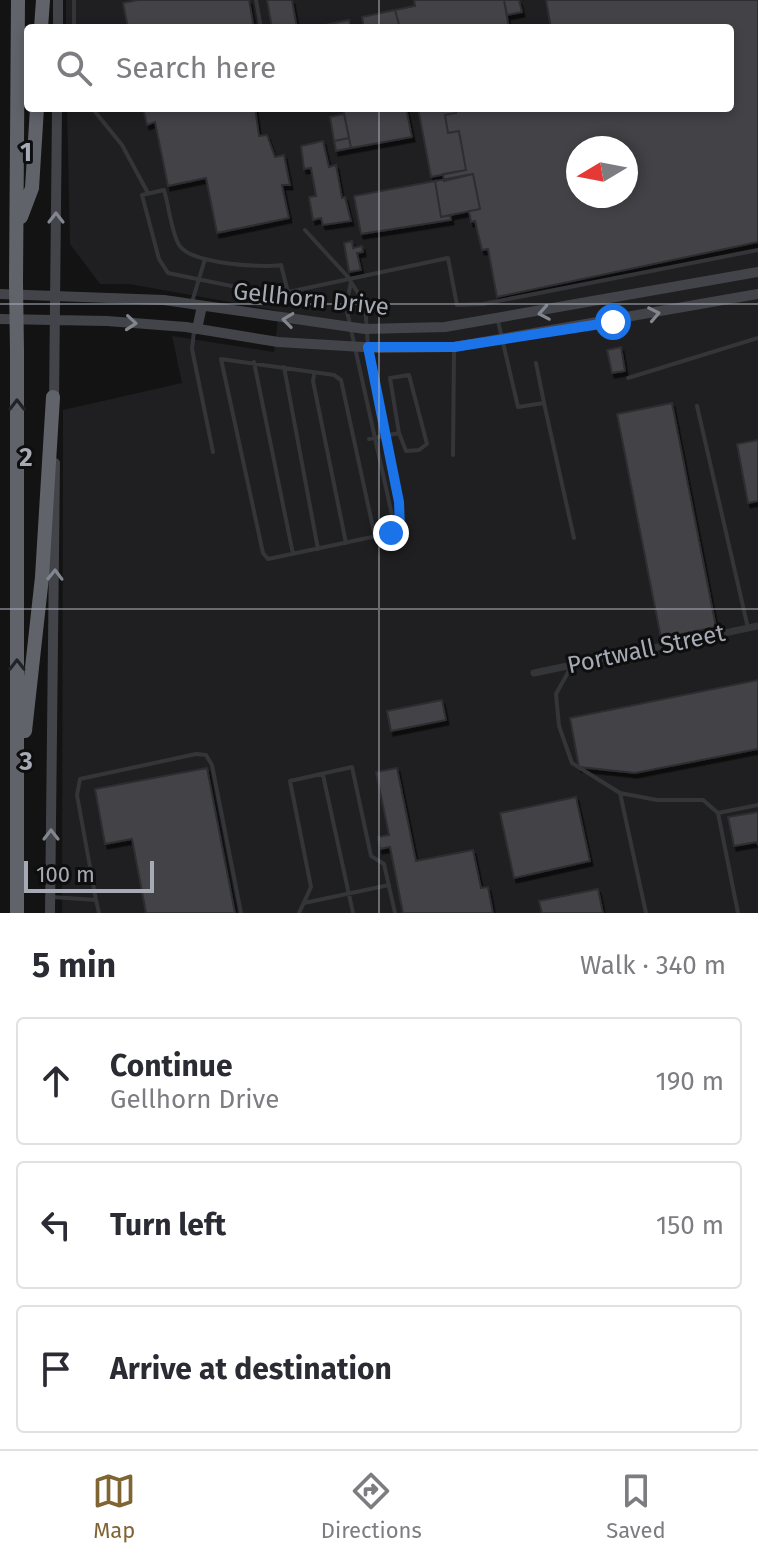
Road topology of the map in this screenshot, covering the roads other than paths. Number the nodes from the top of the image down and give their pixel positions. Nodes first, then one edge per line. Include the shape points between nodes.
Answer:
1 (18, 0) edge
2 (43, 0) edge
3 (58, 0) edge
4 (74, 0) edge
5 (256, 0) edge
6 (41, 24) edge
7 (58, 24) edge
8 (74, 24) edge
9 (260, 24) edge
10 (37, 112) edge
11 (57, 112) edge
12 (95, 112) edge
13 (148, 193) junction
14 (17, 229) junction
15 (305, 230) dead end
16 (758, 250) edge
17 (205, 259) junction
18 (758, 272) edge
19 (729, 277) junction
20 (199, 280) junction
21 (351, 280) junction
22 (288, 292) junction
23 (0, 294) edge
24 (758, 294) edge
25 (54, 296) junction
26 (734, 298) junction
27 (613, 300) junction
28 (197, 306) junction
29 (0, 319) edge
30 (53, 320) junction
31 (498, 321) junction
32 (618, 321) junction
33 (351, 328) junction
34 (196, 329) junction
35 (365, 329) junction
36 (758, 338) edge
37 (502, 341) junction
38 (355, 347) junction
39 (368, 347) junction
40 (454, 347) junction
41 (254, 362) junction
42 (536, 363) dead end
43 (284, 367) junction
44 (314, 375) junction
45 (628, 378) dead end
46 (53, 397) junction
47 (544, 403) junction
48 (697, 406) dead end
49 (399, 433) junction
50 (386, 436) junction
51 (372, 439) junction
52 (213, 452) dead end
53 (453, 455) dead end
54 (391, 533) junction
55 (375, 537) junction
56 (574, 538) dead end
57 (346, 543) junction
58 (318, 549) junction
59 (293, 554) junction
60 (758, 626) edge
61 (748, 628) junction
62 (573, 665) junction
63 (534, 673) dead end
64 (323, 774) junction
65 (620, 793) junction
66 (17, 799) junction
67 (758, 805) edge
68 (718, 813) junction
69 (389, 885) junction
70 (348, 893) junction
71 (50, 897) junction
72 (96, 900) junction
73 (304, 903) junction
74 (17, 913) edge
75 (50, 913) edge
76 (99, 913) edge
77 (241, 913) edge
78 (299, 913) edge
79 (353, 913) edge
80 (395, 913) edge
81 (646, 913) edge
82 (738, 913) edge

1 - 14 highway
2 - 6 highway
3 - 7 main road
4 - 8 lane
5 - 9 lane
10 - 14 highway via 32,188
25 -> 11 main road
12 - 13 lane via 122,145
13 - 17 lane via 164,190 179,245
13 - 20 lane via 142,195 163,268
66 -> 14 highway, bridge
15 - 21 lane
16 - 21 lane via 483,304 457,305 448,258
17 - 20 lane
17 - 22 lane via 281,265
18 - 19 main road, Gellhorn Drive
19 - 26 main road
19 - 27 main road, Gellhorn Drive
20 - 22 lane via 271,294
20 - 28 lane
21 - 22 lane
21 - 33 lane via 346,307
21 - 35 lane via 365,304
23 - 25 main road, Gellhorn Drive
24 - 26 main road, Gellhorn Drive
25 - 28 main road, Gellhorn Drive
25 - 30 main road
32 -> 26 main road, Gellhorn Drive
27 -> 31 main road, Gellhorn Drive
27 - 32 main road
33 -> 28 main road, Gellhorn Drive
28 - 34 main road
29 - 30 main road, Gellhorn Drive
30 -> 34 main road, Gellhorn Drive
30 - 46 main road
31 - 35 main road, Gellhorn Drive
31 - 37 lane
32 - 37 main road, Gellhorn Drive
33 - 35 main road, Gellhorn Drive
33 - 38 lane
34 - 38 main road, Gellhorn Drive
34 - 52 lane via 192,349
35 - 39 lane
36 - 45 lane
37 - 40 main road, Gellhorn Drive
37 - 47 lane via 518,407
38 - 39 main road, Gellhorn Drive
38 - 51 lane
39 - 40 main road, Gellhorn Drive
39 - 50 lane
40 - 53 lane
41 - 43 lane
41 - 59 lane
41 - 59 lane via 221,359 263,553 268,559
42 - 47 lane
43 - 44 lane
43 - 58 lane
44 - 55 lane via 341,380
44 - 57 lane
46 - 66 highway via 42,577
71 -> 46 main road
47 - 56 lane
48 - 61 lane
49 - 49 lane via 390,378 409,375 427,444 406,451
49 - 50 lane
50 - 51 lane
50 - 54 lane via 399,502 400,528
51 - 54 lane via 392,515
54 - 55 lane
55 - 57 lane
57 - 58 lane
58 - 59 lane
60 - 61 street, Portwall Street
61 - 62 street, Portwall Street
62 - 63 street, Portwall Street
62 - 65 lane via 556,694 559,726 572,763
64 - 69 lane via 352,767 371,856 384,864
64 - 70 lane
64 - 73 lane via 290,781 311,887
65 - 68 lane via 703,800
65 - 81 lane
66 - 74 highway
67 - 68 lane
68 - 82 lane
69 - 70 lane
69 - 80 lane
70 - 73 lane
70 - 79 lane
71 - 72 lane
71 - 75 main road
72 - 76 lane
72 - 77 lane via 77,795 80,779 196,754 206,755 212,765
73 - 78 lane

